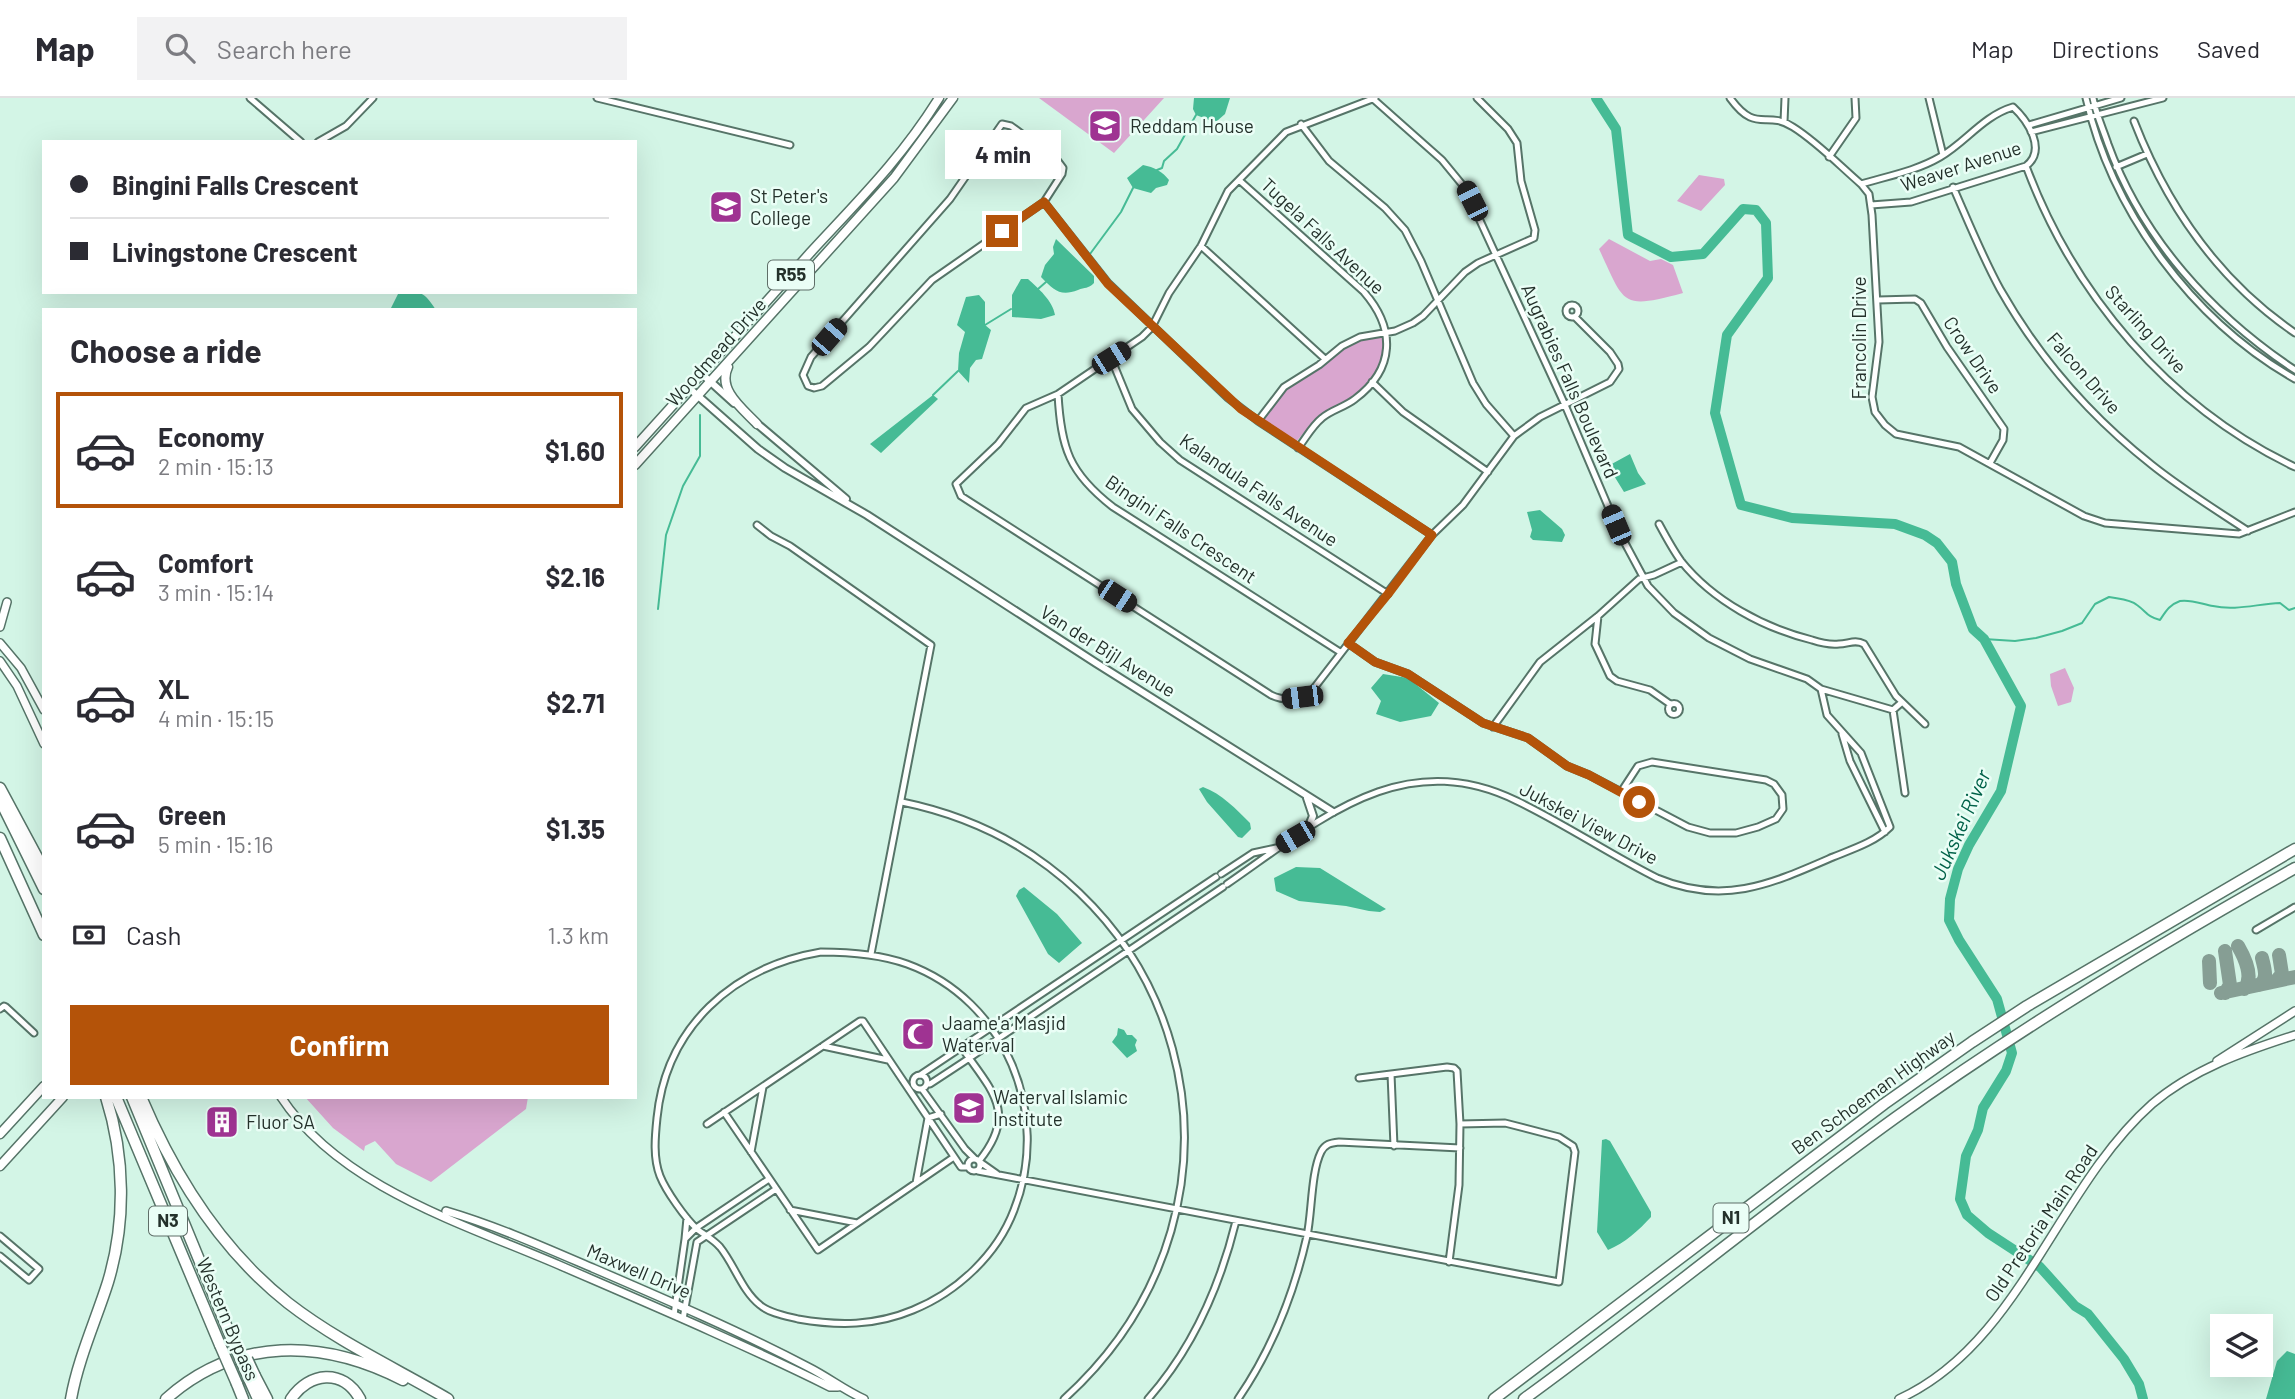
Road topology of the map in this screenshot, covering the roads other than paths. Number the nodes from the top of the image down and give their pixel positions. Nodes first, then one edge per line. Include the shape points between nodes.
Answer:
1 (250, 98) edge
2 (373, 98) edge
3 (597, 98) edge
4 (939, 98) edge
5 (953, 98) edge
6 (1373, 98) edge
7 (1477, 98) edge
8 (1730, 98) edge
9 (1785, 98) edge
10 (1855, 98) edge
11 (1930, 98) edge
12 (2009, 98) edge
13 (2086, 98) edge
14 (2093, 98) edge
15 (2121, 98) edge
16 (2163, 98) edge
17 (2013, 107) junction
18 (2092, 108) junction
19 (2098, 115) junction
20 (2090, 117) junction
21 (2134, 121) dead end
22 (1784, 122) junction
23 (1301, 124) junction
24 (2030, 129) junction
25 (299, 140) edge
26 (322, 140) edge
27 (790, 145) dead end
28 (2147, 154) junction
29 (1942, 155) junction
30 (1829, 157) junction
31 (2026, 166) junction
32 (2116, 167) junction
33 (1239, 180) junction
34 (1861, 184) junction
35 (1953, 187) junction
36 (2131, 197) junction
37 (2124, 200) junction
38 (1044, 202) junction
39 (1871, 205) junction
40 (1201, 246) junction
41 (1497, 255) junction
42 (2171, 257) junction
43 (2165, 262) junction
44 (1878, 300) junction
45 (1437, 301) junction
46 (2220, 312) junction
47 (1575, 317) dead end
48 (2213, 317) junction
49 (1152, 327) junction
50 (1387, 331) junction
51 (2295, 333) edge
52 (2263, 348) junction
53 (2258, 354) junction
54 (735, 355) junction
55 (1111, 358) junction
56 (1325, 359) junction
57 (2295, 370) edge
58 (702, 374) junction
59 (2295, 379) edge
60 (711, 382) junction
61 (1372, 382) junction
62 (689, 388) junction
63 (1058, 394) junction
64 (698, 397) junction
65 (1565, 405) junction
66 (1258, 421) junction
67 (757, 424) junction
68 (1514, 436) junction
69 (637, 445) edge
70 (1298, 448) junction
71 (637, 463) edge
72 (1990, 463) junction
73 (2295, 467) edge
74 (1488, 472) junction
75 (2295, 512) edge
76 (867, 515) junction
77 (1659, 524) dead end
78 (757, 525) dead end
79 (2248, 531) junction
80 (1432, 535) junction
81 (1682, 562) junction
82 (1643, 577) junction
83 (1388, 594) junction
84 (7, 602) dead end
85 (1598, 616) junction
86 (0, 628) edge
87 (1348, 643) junction
88 (1, 644) edge
89 (1340, 652) junction
90 (0, 661) edge
91 (1821, 689) junction
92 (1901, 703) junction
93 (1670, 704) dead end
94 (42, 706) edge
95 (1893, 710) junction
96 (1925, 724) dead end
97 (1493, 727) junction
98 (1842, 734) junction
99 (42, 740) edge
100 (1868, 770) junction
101 (1857, 775) junction
102 (0, 788) edge
103 (1622, 792) junction
104 (1905, 793) dead end
105 (1306, 796) junction
106 (0, 800) edge
107 (902, 802) junction
108 (1333, 812) junction
109 (1308, 828) junction
110 (1888, 830) junction
111 (0, 838) edge
112 (1276, 848) junction
113 (2295, 849) edge
114 (1241, 860) junction
115 (42, 866) edge
116 (2295, 868) edge
117 (1248, 870) junction
118 (1210, 881) junction
119 (42, 884) edge
120 (1222, 887) junction
121 (2295, 907) edge
122 (2256, 930) dead end
123 (42, 931) edge
124 (1122, 940) junction
125 (1128, 950) junction
126 (871, 954) junction
127 (0, 1009) edge
128 (2295, 1011) edge
129 (992, 1028) junction
130 (34, 1032) dead end
131 (2295, 1035) edge
132 (999, 1038) junction
133 (823, 1046) junction
134 (962, 1048) junction
135 (969, 1058) junction
136 (889, 1060) junction
137 (2211, 1066) junction
138 (1391, 1074) junction
139 (920, 1075) junction
140 (1359, 1078) dead end
141 (913, 1081) junction
142 (763, 1086) junction
143 (906, 1086) junction
144 (924, 1087) junction
145 (42, 1088) edge
146 (912, 1094) junction
147 (61, 1099) edge
148 (106, 1099) edge
149 (117, 1099) edge
150 (133, 1099) edge
151 (142, 1099) edge
152 (283, 1099) edge
153 (724, 1112) junction
154 (941, 1114) junction
155 (928, 1118) junction
156 (707, 1124) dead end
157 (1460, 1124) junction
158 (0, 1134) edge
159 (1394, 1146) junction
160 (1460, 1148) junction
161 (751, 1152) junction
162 (954, 1157) junction
163 (974, 1162) junction
164 (0, 1166) edge
165 (978, 1171) junction
166 (1000, 1176) junction
167 (769, 1179) junction
168 (1024, 1180) junction
169 (916, 1183) junction
170 (762, 1184) junction
171 (755, 1189) junction
172 (776, 1189) junction
173 (769, 1194) junction
174 (761, 1199) junction
175 (418, 1203) junction
176 (1177, 1209) junction
177 (790, 1210) junction
178 (687, 1217) junction
179 (1236, 1221) junction
180 (857, 1223) junction
181 (696, 1228) junction
182 (1307, 1235) junction
183 (0, 1236) edge
184 (707, 1236) junction
185 (685, 1239) junction
186 (0, 1255) edge
187 (1449, 1262) junction
188 (108, 1281) junction
189 (675, 1303) junction
190 (685, 1308) junction
191 (674, 1315) junction
192 (683, 1319) junction
193 (252, 1378) junction
194 (838, 1387) junction
195 (63, 1399) edge
196 (71, 1399) edge
197 (166, 1399) edge
198 (243, 1399) edge
199 (258, 1399) edge
200 (267, 1399) edge
201 (291, 1399) edge
202 (360, 1399) edge
203 (439, 1399) edge
204 (448, 1399) edge
205 (864, 1399) edge
206 (1064, 1399) edge
207 (1148, 1399) edge
208 (1238, 1399) edge
209 (1494, 1399) edge
210 (1524, 1399) edge
211 (1899, 1399) edge

1 - 25 street
2 - 26 street via 346,126
3 - 27 street
4 - 58 main road, Woodmead Drive / R55 via 859,203
5 - 54 main road, Woodmead Drive / R55 via 894,178
6 - 23 street
6 - 41 street, Augrabies Falls Boulevard via 1454,173
7 - 41 street via 1517,143 1521,181 1535,230 1532,240
8 - 22 street, Francolin Drive via 1749,118
9 - 22 street
10 - 30 street via 1856,118
11 - 29 street
12 - 17 street
13 - 18 street
14 - 18 street
15 - 18 street, Weaver Avenue
16 - 19 street, Weaver Avenue
17 - 24 street, Weaver Avenue
17 - 29 street, Weaver Avenue via 1997,112
18 - 19 street
18 - 20 street
18 - 24 street, Weaver Avenue
19 - 20 street, Weaver Avenue
19 - 32 street
20 - 24 street, Weaver Avenue
20 - 37 street
21 - 28 street
22 - 30 street, Francolin Drive
23 - 33 street via 1286,132
23 - 45 street via 1329,161 1405,230
24 - 31 street, Weaver Avenue via 2036,150
28 - 32 street
28 - 51 street via 2169,198 2205,250 2256,303
29 - 34 street, Weaver Avenue via 1920,167
30 - 34 street, Francolin Drive
31 - 35 street, Weaver Avenue
31 - 73 street, Starling Drive via 2081,278 2138,350 2206,412
32 - 36 street
33 - 40 street via 1221,202
33 - 50 street, Tugela Falls Avenue via 1364,292
34 - 39 street, Francolin Drive
35 - 39 street, Weaver Avenue via 1911,202
35 - 79 street, Falcon Drive via 2012,310 2077,394 2151,464
36 - 37 street
36 - 42 street
37 - 43 street
38 - 38 street via 932,280 860,356 822,386 806,383 803,374 811,357 950,199 1003,124 1011,125 1063,167
38 - 49 street via 1108,284
39 - 44 street, Francolin Drive
40 - 49 street
40 - 56 street
41 - 45 street via 1465,272
41 - 65 street, Augrabies Falls Boulevard
42 - 43 street
42 - 46 street
43 - 48 street
44 - 72 street, Crow Drive via 1915,299 1922,303 2004,429
44 - 72 street, Francolin Drive via 1879,342 1872,397 1879,418 1896,434 1959,447
45 - 50 street via 1413,323
45 - 68 street via 1478,392
46 - 48 street
46 - 52 street
47 - 65 street via 1610,352 1619,369 1610,382
48 - 53 street
49 - 55 street
49 - 66 street
50 - 56 street via 1360,337
50 - 61 street via 1385,358
52 - 53 street
52 - 57 street
53 - 59 street
54 - 60 main road, Woodmead Drive / R55
54 - 67 main road via 726,372 726,388
55 - 63 street
55 - 83 street, Kalandula Falls Avenue via 1132,409 1180,460
56 - 66 street via 1284,387
58 - 60 street, Van der Bijl Avenue
58 - 62 main road, Woodmead Drive / R55
60 - 64 main road, Woodmead Drive / R55
60 - 67 street, Van der Bijl Avenue
61 - 70 street via 1322,418
61 - 74 street via 1403,412
62 - 64 street, Van der Bijl Avenue
62 - 69 main road, Woodmead Drive / R55
63 - 89 street, Bingini Falls Crescent via 1062,442 1094,493
63 - 89 street via 1020,414 998,444 956,484 961,496 1275,697 1308,695
64 - 71 main road, Woodmead Drive / R55
64 - 76 street, Van der Bijl Avenue via 768,457
65 - 68 street
65 - 82 street, Augrabies Falls Boulevard
66 - 70 street
67 - 76 street, Van der Bijl Avenue
68 - 74 street
70 - 80 street
72 - 79 street, Francolin Drive via 2097,521 2228,535
74 - 80 street
75 - 79 street, Francolin Drive
76 - 105 street, Van der Bijl Avenue
77 - 81 street
78 - 107 street via 931,645
80 - 83 street
81 - 82 street
81 - 92 street via 1724,599 1766,624 1829,644 1861,642
82 - 85 street
82 - 91 street, Augrabies Falls Boulevard via 1674,612 1709,638
83 - 87 street
84 - 86 main road
85 - 93 street via 1595,644 1610,676 1650,690
85 - 97 street via 1540,662
86 - 88 main road
87 - 89 street
87 - 97 street
88 - 94 main road
90 - 99 main road
91 - 95 street, Augrabies Falls Boulevard
91 - 98 street via 1827,715
92 - 95 street
92 - 96 street
95 - 104 street
97 - 103 street via 1528,738 1567,766
98 - 100 street via 1856,746
98 - 101 street
100 - 101 street
100 - 110 street
101 - 110 street
102 - 115 highway
103 - 103 street via 1675,822 1710,833 1736,833 1770,822 1780,815 1784,803 1778,789 1766,780 1652,762 1638,766
105 - 108 street, Van der Bijl Avenue
105 - 109 street via 1312,810
106 - 119 highway
107 - 124 street via 977,823 1012,842 1064,878
107 - 126 street
108 - 109 street, Jukskei View Drive
108 - 110 street, Jukskei View Drive via 1370,793 1412,782 1453,781 1516,800 1657,878 1712,891 1745,890 1783,879
109 - 112 street, Jukskei View Drive
111 - 123 highway
112 - 114 street, Jukskei View Drive
112 - 117 street, Jukskei View Drive
113 - 209 highway, Ben Schoeman Highway / N1 via 1972,1042
114 - 117 street
114 - 118 street, Jukskei View Drive
116 - 210 highway, Ben Schoeman Highway / N1 via 2036,1023 1897,1116
117 - 120 street, Jukskei View Drive
118 - 120 street
118 - 124 street, Jukskei View Drive
120 - 125 street, Jukskei View Drive
121 - 122 street
124 - 125 street
124 - 129 street, Jukskei View Drive
125 - 132 street, Jukskei View Drive
125 - 176 street via 1163,1018 1178,1070 1184,1162
126 - 129 street via 934,976
126 - 178 street via 821,952 764,968 710,1006 678,1047 663,1080 655,1148 662,1181
127 - 130 street via 6,1007
128 - 137 main road, Old Pretoria Main Road
129 - 132 street
129 - 134 street, Jukskei View Drive
131 - 137 main road, Old Pretoria Main Road
132 - 135 street, Jukskei View Drive
132 - 168 street via 1025,1104 1028,1146
133 - 136 street
133 - 136 street via 860,1021
133 - 142 street
134 - 135 street
134 - 139 street, Jukskei View Drive
135 - 144 street, Jukskei View Drive
135 - 163 street via 999,1110 996,1134
136 - 143 street
137 - 211 main road, Old Pretoria Main Road via 2171,1089 2124,1132 1992,1324 1935,1379
138 - 140 street
138 - 157 street via 1454,1068
138 - 159 street
139 - 141 street, Jukskei View Drive
139 - 144 street via 926,1078
141 - 143 street
141 - 144 street via 914,1086
142 - 153 street
142 - 161 street
143 - 146 street
144 - 146 street, Jukskei View Drive
144 - 154 street
145 - 158 main road
146 - 155 street
147 - 164 main road
148 - 188 highway via 117,1142 121,1200
149 - 198 highway, Western Bypass / N3, bridge
150 - 193 highway, Western Bypass / N3, bridge
151 - 204 highway via 171,1160 206,1216 254,1274 317,1323
152 - 175 main road, Maxwell Drive via 341,1160
153 - 156 street
153 - 161 street
154 - 155 street
154 - 163 street
155 - 162 street
155 - 169 street
157 - 160 street
157 - 187 street via 1505,1123 1559,1137 1573,1146 1574,1160 1559,1282
159 - 160 street
159 - 182 street via 1339,1142 1324,1148
160 - 187 street
161 - 167 street
162 - 163 street via 961,1167
162 - 169 street
163 - 165 street
163 - 165 street via 971,1171
163 - 166 street
165 - 166 street
166 - 168 street
167 - 170 street
167 - 172 street
168 - 176 street
168 - 184 street via 1006,1228 969,1275 921,1307 879,1321 835,1325 763,1307
169 - 180 street
170 - 171 street
170 - 173 street
171 - 174 street
171 - 181 street
172 - 173 street
172 - 177 street
173 - 174 street
174 - 184 street
175 - 189 main road, Maxwell Drive via 473,1219
175 - 191 main road, Maxwell Drive
176 - 179 street
176 - 206 street via 1157,1271 1135,1316 1109,1353
177 - 180 street
177 - 180 street via 818,1250
178 - 181 street
178 - 185 street
179 - 182 street
179 - 207 street via 1204,1314 1178,1360
181 - 184 street
181 - 185 street
182 - 187 street
182 - 208 street via 1277,1328
183 - 186 street via 38,1269 29,1280
184 - 190 street via 694,1248
185 - 189 street
188 - 195 highway
188 - 196 highway
189 - 190 main road, Maxwell Drive
189 - 191 street
190 - 192 street
190 - 194 main road, Maxwell Drive via 809,1368
191 - 192 main road, Maxwell Drive
192 - 194 main road, Maxwell Drive
193 - 199 highway, Western Bypass / N3
193 - 200 highway
194 - 205 main road, Maxwell Drive
197 - 203 highway via 212,1368 285,1349 355,1359
201 - 202 highway via 308,1381 332,1377 345,1382

